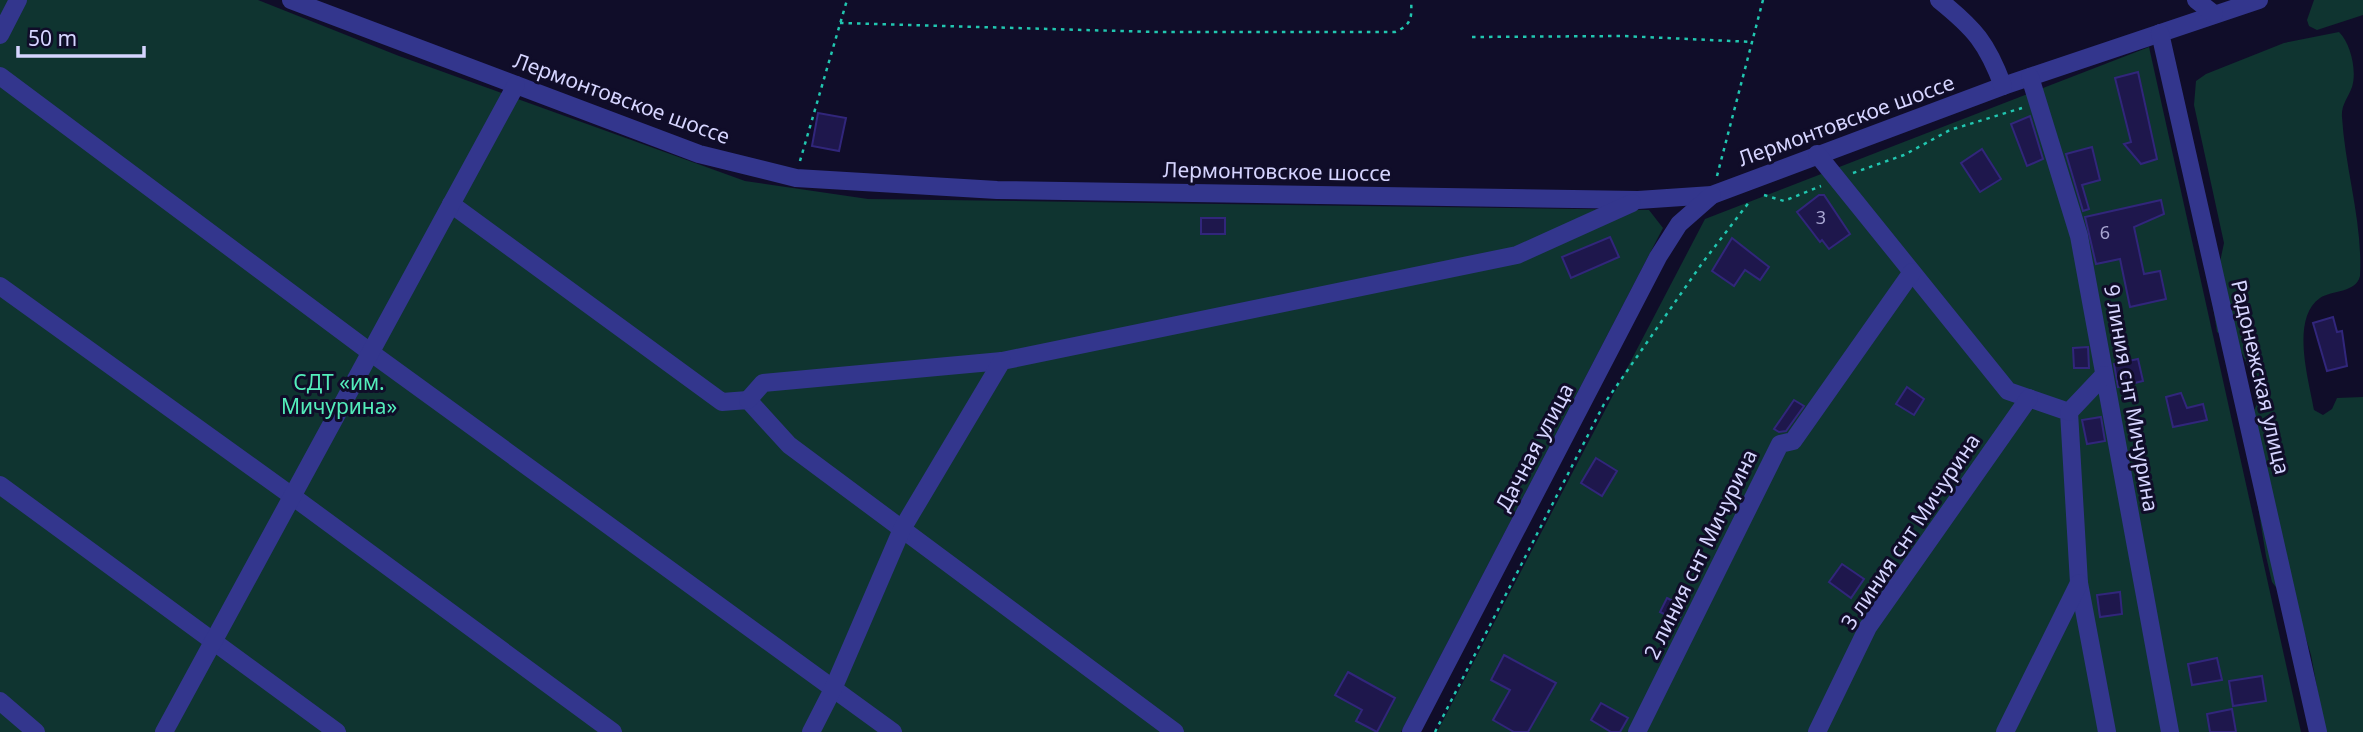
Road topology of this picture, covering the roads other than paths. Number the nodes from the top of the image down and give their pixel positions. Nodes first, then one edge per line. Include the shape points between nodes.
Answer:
1 (18, 0) edge
2 (291, 0) edge
3 (1939, 0) edge
4 (2196, 0) edge
5 (2259, 0) edge
6 (2214, 14) junction
7 (2160, 33) junction
8 (0, 36) edge
9 (0, 76) edge
10 (2030, 77) junction
11 (516, 85) junction
12 (2003, 86) junction
13 (1816, 154) junction
14 (1712, 195) junction
15 (1638, 200) junction
16 (451, 204) junction
17 (1912, 272) junction
18 (0, 286) edge
19 (370, 352) junction
20 (1002, 361) junction
21 (2105, 375) junction
22 (2029, 398) junction
23 (748, 400) junction
24 (2069, 412) junction
25 (0, 485) edge
26 (292, 496) junction
27 (902, 529) junction
28 (2079, 583) junction
29 (214, 640) junction
30 (834, 689) junction
31 (0, 701) edge
32 (36, 732) edge
33 (164, 732) edge
34 (337, 732) edge
35 (613, 732) edge
36 (811, 732) edge
37 (893, 732) edge
38 (1175, 732) edge
39 (1411, 732) edge
40 (1637, 732) edge
41 (1817, 732) edge
42 (2005, 732) edge
43 (2107, 732) edge
44 (2170, 732) edge
45 (2318, 732) edge

1 - 8 street
2 - 11 street, Лермонтовское шоссе
3 - 12 street via 1969,24 1989,50
4 - 6 street
5 - 6 street, Лермонтовское шоссе
6 - 7 street, Лермонтовское шоссе
7 - 10 street, Лермонтовское шоссе
7 - 45 street, Радонежская улица
9 - 19 street
10 - 12 street, Лермонтовское шоссе
10 - 21 street, 9 линия снт Мичурина via 2079,236
11 - 15 street, Лермонтовское шоссе via 699,154 796,178 997,190
11 - 16 street
12 - 13 street, Лермонтовское шоссе
13 - 14 street, Лермонтовское шоссе
13 - 17 street
14 - 15 street, Лермонтовское шоссе
14 - 39 street, Дачная улица via 1679,224 1658,257
15 - 20 street via 1517,255
16 - 19 street
16 - 23 street via 722,402
17 - 22 street via 2008,391
17 - 40 street, 2 линия снт Мичурина via 1793,442 1780,444
18 - 26 street
19 - 26 street
19 - 30 street
20 - 23 street via 763,383
20 - 27 street
21 - 24 street
21 - 44 street, 9 линия снт Мичурина
22 - 24 street
22 - 41 street, 3 линия снт Мичурина via 1868,627
23 - 27 street via 789,445
24 - 28 street
25 - 29 street
26 - 29 street
26 - 35 street
27 - 30 street
27 - 38 street
28 - 42 street
28 - 43 street
29 - 33 street
29 - 34 street
30 - 36 street
30 - 37 street
31 - 32 street

